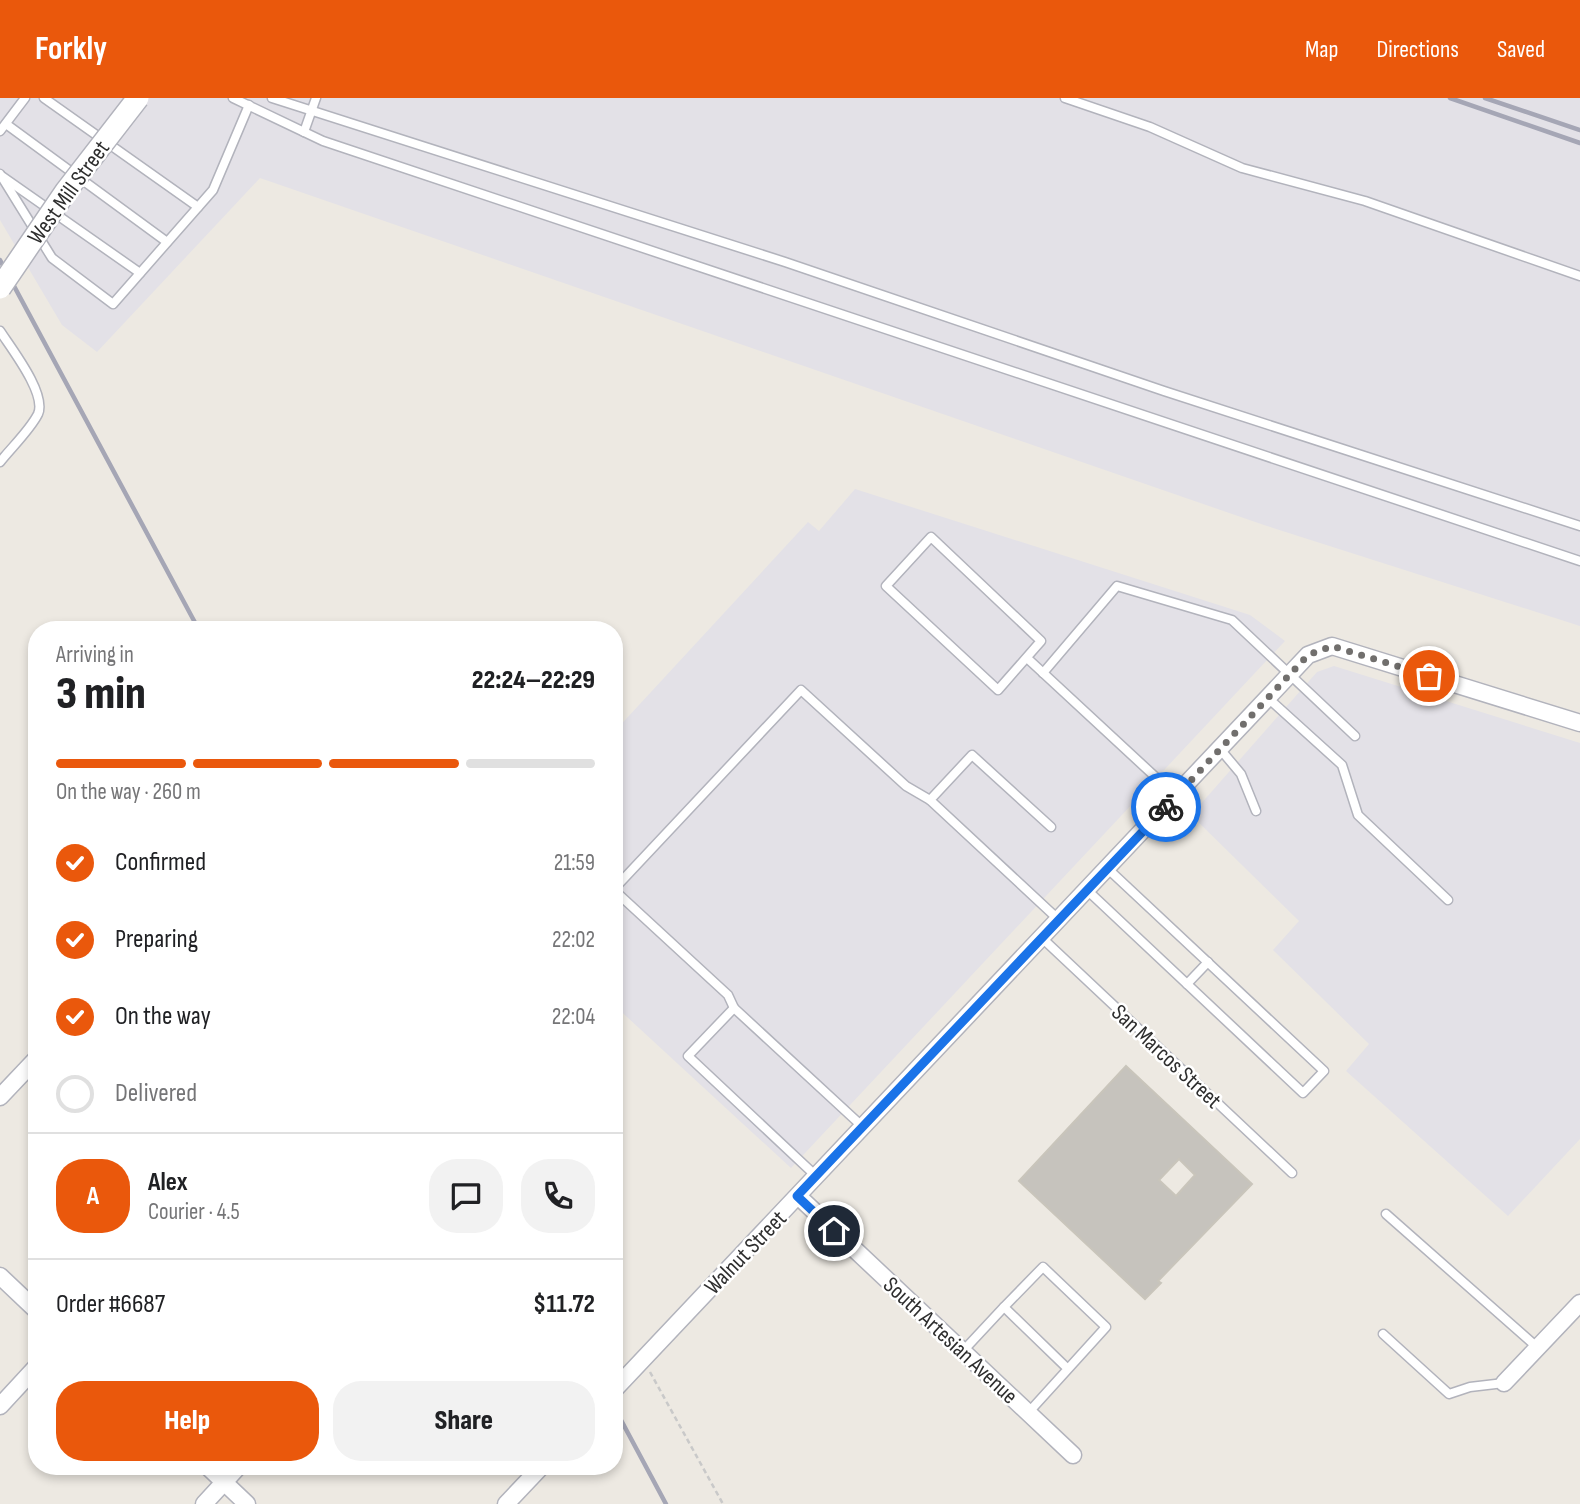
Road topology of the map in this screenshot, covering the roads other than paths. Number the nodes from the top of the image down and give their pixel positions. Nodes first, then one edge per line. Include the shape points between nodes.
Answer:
1 (25, 98) edge
2 (44, 98) edge
3 (138, 98) edge
4 (233, 98) edge
5 (272, 98) edge
6 (316, 98) edge
7 (1065, 98) edge
8 (249, 105) junction
9 (311, 111) junction
10 (6, 124) junction
11 (0, 131) edge
12 (304, 132) junction
13 (0, 175) edge
14 (198, 207) junction
15 (167, 242) junction
16 (140, 273) junction
17 (1580, 276) edge
18 (0, 288) edge
19 (0, 331) edge
20 (0, 462) edge
21 (1580, 526) edge
22 (1580, 561) edge
23 (1027, 658) junction
24 (1043, 673) junction
25 (1290, 675) junction
26 (1268, 698) junction
27 (1580, 723) edge
28 (1355, 736) dead end
29 (1220, 749) junction
30 (1176, 796) junction
31 (930, 800) junction
32 (1256, 811) dead end
33 (1051, 827) dead end
34 (1107, 868) junction
35 (623, 880) edge
36 (1087, 890) junction
37 (623, 898) edge
38 (1448, 900) dead end
39 (1059, 919) junction
40 (1042, 938) junction
41 (1208, 962) junction
42 (1187, 984) junction
43 (734, 1008) junction
44 (28, 1067) edge
45 (0, 1097) edge
46 (863, 1127) junction
47 (1292, 1173) dead end
48 (816, 1177) junction
49 (797, 1196) junction
50 (1386, 1214) dead end
51 (0, 1276) edge
52 (28, 1302) edge
53 (1580, 1303) edge
54 (1004, 1307) junction
55 (1383, 1334) dead end
56 (1538, 1348) junction
57 (962, 1351) junction
58 (1068, 1369) junction
59 (28, 1376) edge
60 (623, 1380) edge
61 (1504, 1383) joint
62 (0, 1406) edge
63 (1028, 1413) junction
64 (1073, 1455) dead end
65 (217, 1475) edge
66 (231, 1475) edge
67 (533, 1475) edge
68 (224, 1482) junction
69 (204, 1504) edge
70 (247, 1504) edge
71 (506, 1504) edge

1 - 10 lane
2 - 14 lane
3 - 18 main road, West Mill Street, bridge via 66,191
4 - 8 lane
5 - 9 lane
6 - 9 lane
7 - 17 lane via 1150,127 1242,168 1365,201
8 - 12 lane
8 - 14 lane via 213,190
9 - 12 lane
9 - 21 lane via 785,262
10 - 11 lane
10 - 15 lane
12 - 22 lane
13 - 16 lane
13 - 16 lane via 52,258 113,304
14 - 15 lane
15 - 16 lane
19 - 20 lane via 41,401 38,414
23 - 23 lane via 1041,641 930,537 886,586 998,690
23 - 24 lane
24 - 25 lane via 1117,586 1232,620
24 - 30 lane
25 - 26 street, Walnut Street
25 - 27 street, Walnut Street via 1308,655 1332,646
25 - 28 lane
26 - 29 street, Walnut Street
26 - 38 lane via 1342,765 1358,815
29 - 30 street, Walnut Street
29 - 32 lane via 1241,774
30 - 34 street, Walnut Street
31 - 33 lane via 972,755
31 - 35 lane via 906,786 801,690
31 - 39 lane
34 - 36 street, Walnut Street
34 - 41 lane
36 - 39 street, Walnut Street
36 - 42 lane
37 - 43 lane via 728,995
39 - 40 street, Walnut Street
40 - 46 street, Walnut Street
40 - 47 lane, San Marcos Street
41 - 42 lane
41 - 42 lane via 1324,1072 1303,1093
43 - 46 lane
43 - 48 lane via 688,1056
44 - 45 street
46 - 48 street, Walnut Street
48 - 49 street, Walnut Street
49 - 57 street, South Artesian Avenue
49 - 60 street, Walnut Street
50 - 56 lane
51 - 52 street
53 - 56 street
54 - 57 lane
54 - 58 lane
54 - 58 lane via 1043,1266 1106,1327
55 - 61 lane via 1449,1394
56 - 61 street
57 - 63 street, South Artesian Avenue
58 - 63 lane
59 - 62 street
63 - 64 street, South Artesian Avenue
65 - 68 street
66 - 68 street
67 - 71 street
68 - 69 street
68 - 70 street

